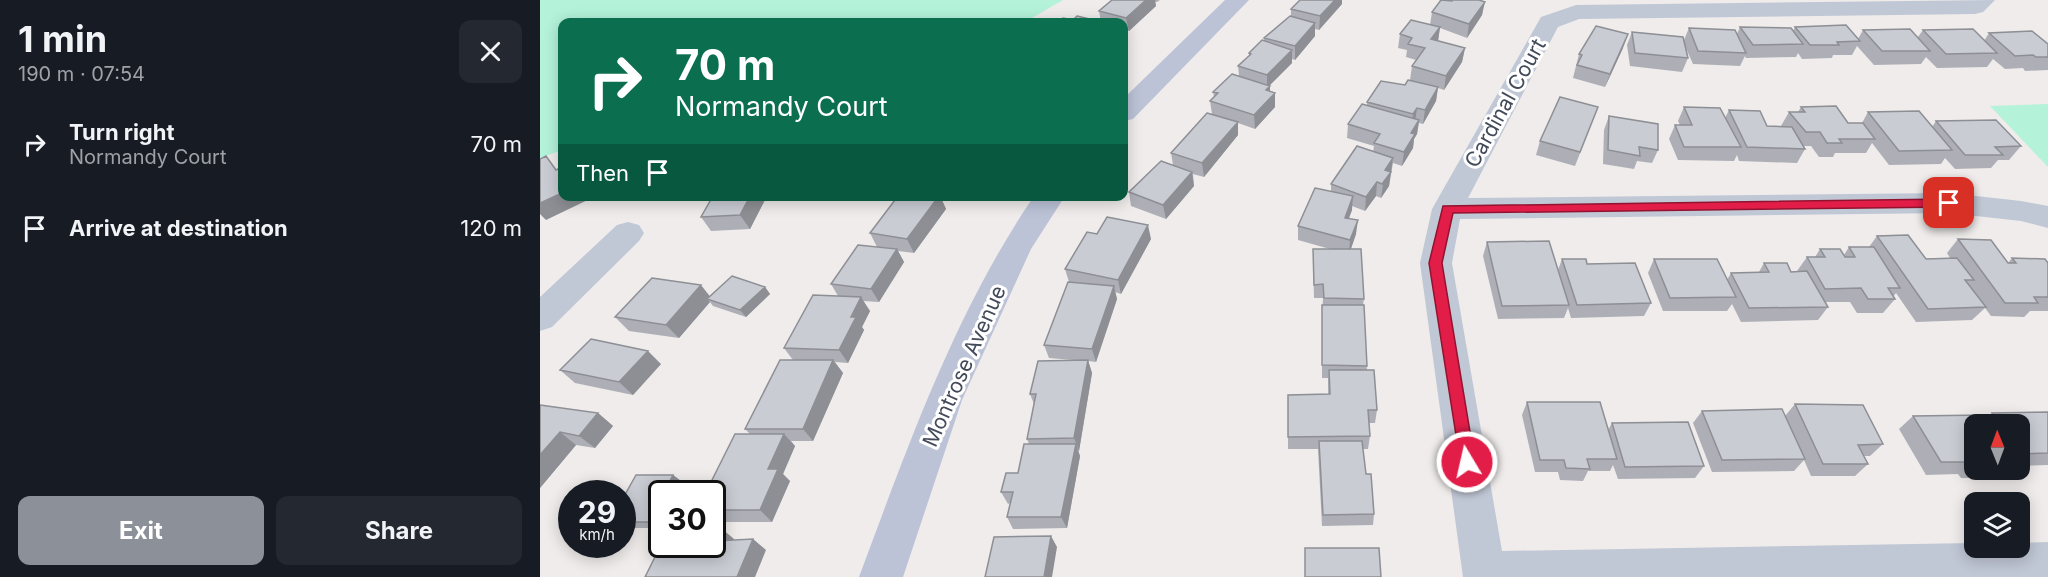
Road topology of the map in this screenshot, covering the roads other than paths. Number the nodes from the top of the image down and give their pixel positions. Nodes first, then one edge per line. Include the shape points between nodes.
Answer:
1 (1238, 0) edge
2 (1984, 0) edge
3 (1128, 109) edge
4 (1047, 201) edge
5 (1447, 209) junction
6 (2048, 217) edge
7 (628, 233) dead end
8 (540, 318) edge
9 (2048, 562) edge
10 (1485, 575) edge
11 (881, 577) edge

1 - 3 street
2 - 5 street, Cardinal Court via 1975,7 1576,12 1549,22
4 - 11 street, Montrose Avenue via 1017,246 944,400
5 - 6 street via 1949,203
5 - 10 street, Cardinal Court via 1436,263
7 - 8 street
9 - 10 street

